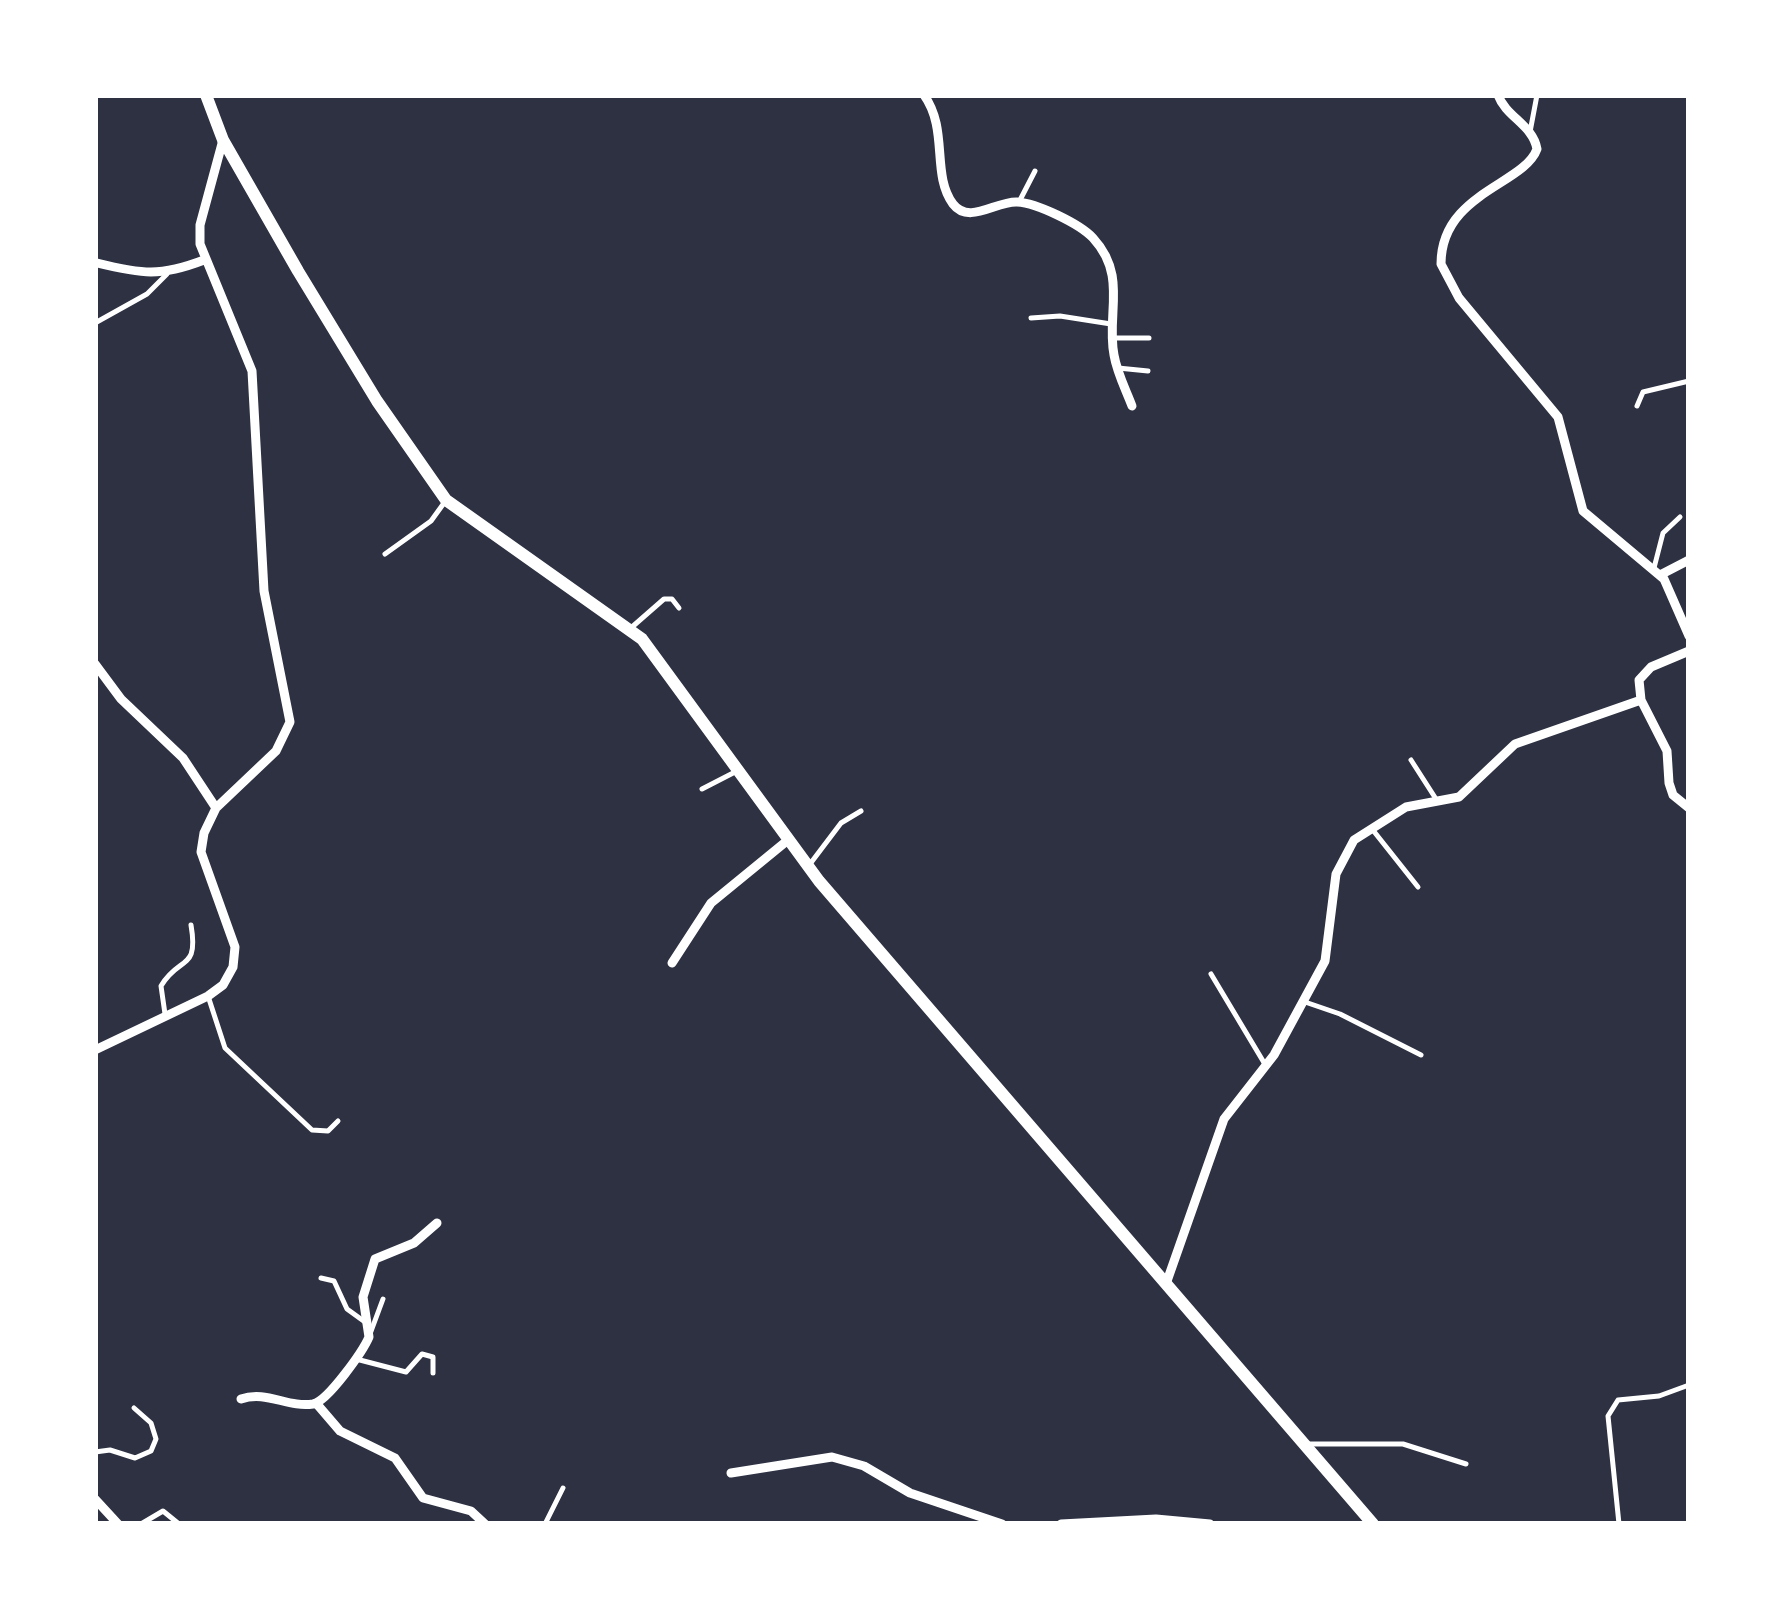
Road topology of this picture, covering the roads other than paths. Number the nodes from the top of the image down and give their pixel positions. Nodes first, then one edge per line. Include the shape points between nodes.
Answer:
1 (206, 95) edge
2 (924, 95) edge
3 (1498, 95) edge
4 (1537, 95) edge
5 (1530, 132) junction
6 (223, 140) junction
7 (1035, 172) dead end
8 (1020, 202) junction
9 (204, 260) junction
10 (97, 264) edge
11 (167, 274) junction
12 (1031, 318) dead end
13 (95, 323) edge
14 (1114, 325) junction
15 (1113, 338) junction
16 (1149, 338) dead end
17 (1118, 368) junction
18 (1148, 371) dead end
19 (1689, 381) edge
20 (1132, 406) dead end
21 (1637, 406) dead end
22 (446, 500) junction
23 (1680, 517) dead end
24 (385, 554) dead end
25 (1689, 560) edge
26 (1657, 572) junction
27 (679, 608) dead end
28 (630, 629) junction
29 (1689, 636) edge
30 (1689, 652) edge
31 (95, 664) edge
32 (1641, 700) junction
33 (1411, 760) dead end
34 (736, 771) junction
35 (702, 789) dead end
36 (1438, 802) junction
37 (216, 808) junction
38 (1689, 808) edge
39 (861, 811) dead end
40 (1370, 827) junction
41 (788, 840) junction
42 (808, 867) junction
43 (1418, 887) dead end
44 (190, 925) dead end
45 (672, 963) dead end
46 (1212, 974) dead end
47 (208, 996) junction
48 (1305, 1002) junction
49 (166, 1017) junction
50 (95, 1050) edge
51 (1422, 1055) dead end
52 (1267, 1066) junction
53 (338, 1121) dead end
54 (437, 1222) dead end
55 (322, 1278) dead end
56 (1166, 1284) junction
57 (383, 1298) dead end
58 (368, 1324) junction
59 (370, 1336) junction
60 (356, 1359) junction
61 (434, 1374) dead end
62 (1689, 1385) edge
63 (241, 1399) dead end
64 (316, 1403) junction
65 (134, 1408) dead end
66 (1302, 1444) junction
67 (95, 1452) edge
68 (1466, 1464) dead end
69 (732, 1473) dead end
70 (563, 1488) dead end
71 (95, 1499) edge
72 (118, 1524) edge
73 (141, 1524) edge
74 (179, 1524) edge
75 (486, 1524) edge
76 (546, 1524) edge
77 (1002, 1524) edge
78 (1061, 1524) edge
79 (1210, 1524) edge
80 (1373, 1524) edge
81 (1619, 1524) edge

1 - 6 main road
2 - 8 street via 937,116 954,205 975,213
3 - 5 street
4 - 5 lane
5 - 26 street via 1534,157 1476,197 1447,233 1440,264 1458,298 1558,417 1582,511
6 - 9 street via 200,225
6 - 22 main road via 377,400
7 - 8 lane
8 - 14 street via 1093,238 1118,298
9 - 11 street
9 - 37 street via 252,371 264,590 290,704 286,738
10 - 11 street
11 - 13 lane via 148,294
12 - 14 lane
14 - 15 street
15 - 16 lane
15 - 17 street
17 - 18 lane
17 - 20 street
19 - 21 lane via 1643,392
22 - 24 lane via 430,521
22 - 28 main road
23 - 26 lane via 1663,533
25 - 26 street
26 - 29 street
27 - 28 lane via 664,599
28 - 34 main road
30 - 32 street via 1642,672
31 - 37 street via 183,758
32 - 36 street via 1515,744 1459,797
32 - 38 street via 1663,740 1674,794
33 - 36 lane
34 - 35 lane
34 - 41 main road
36 - 40 street via 1406,808
37 - 47 street via 201,852 234,947 233,967
39 - 42 lane via 841,823
40 - 43 lane
40 - 48 street via 1344,854 1336,874 1330,946
41 - 42 main road
41 - 45 street via 711,903
42 - 56 main road
44 - 49 lane via 191,960 160,986
46 - 52 lane
47 - 49 street
47 - 53 lane via 225,1048 312,1130 328,1130
48 - 51 lane
48 - 52 street
49 - 50 street
52 - 56 street via 1224,1119
54 - 58 street via 414,1243 375,1259 362,1297
55 - 58 lane via 334,1282 347,1308
56 - 66 main road
57 - 59 lane
58 - 59 street
59 - 60 street
60 - 61 lane via 406,1372 428,1354
60 - 64 street
62 - 81 lane via 1618,1400 1608,1416
63 - 64 street via 260,1395
64 - 75 street via 340,1431 394,1458 422,1498 471,1511
65 - 67 lane via 151,1424 152,1451 135,1458
66 - 68 lane via 1403,1444
66 - 80 main road
69 - 77 street via 832,1458 864,1466 910,1494
70 - 76 lane
71 - 72 street
73 - 74 lane via 164,1511
78 - 79 street

